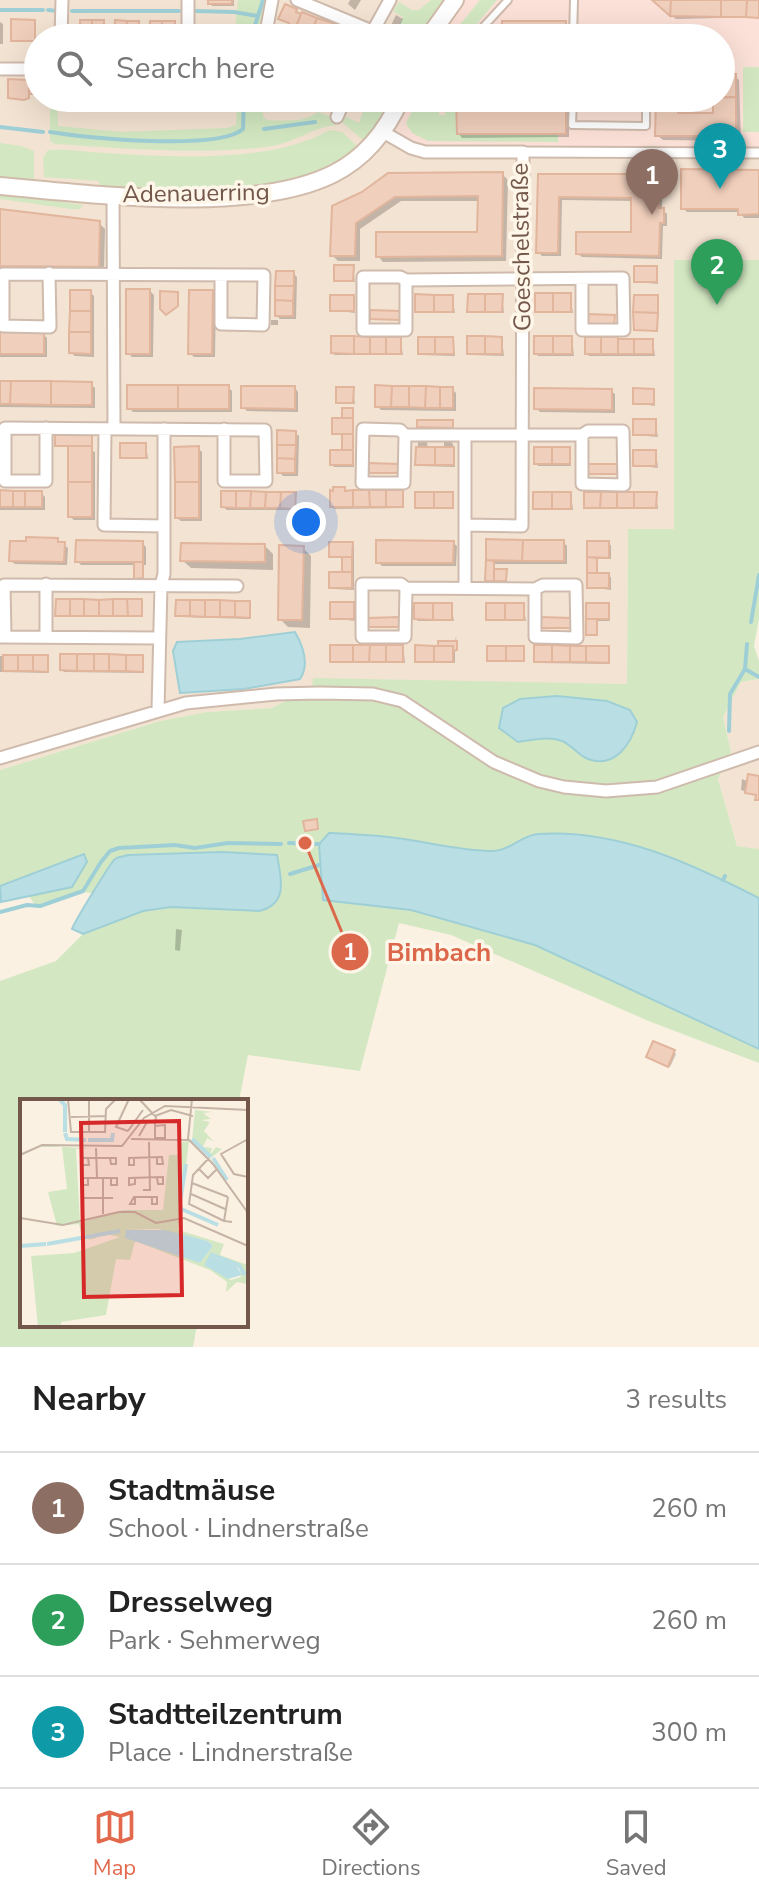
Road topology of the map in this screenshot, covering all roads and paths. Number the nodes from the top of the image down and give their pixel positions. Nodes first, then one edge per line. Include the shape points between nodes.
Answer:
1 (62, 0) edge
2 (188, 0) edge
3 (272, 0) edge
4 (297, 0) edge
5 (390, 0) edge
6 (455, 0) edge
7 (508, 0) edge
8 (574, 0) edge
9 (61, 24) edge
10 (188, 24) edge
11 (268, 24) edge
12 (348, 24) edge
13 (377, 24) edge
14 (438, 24) edge
15 (486, 24) edge
16 (573, 24) edge
17 (0, 69) edge
18 (24, 69) edge
19 (339, 112) edge
20 (394, 112) edge
21 (572, 112) edge
22 (646, 112) edge
23 (337, 117) dead end
24 (383, 132) junction
25 (523, 152) junction
26 (759, 153) edge
27 (0, 186) edge
28 (113, 195) junction
29 (49, 273) junction
30 (112, 274) junction
31 (221, 275) junction
32 (406, 280) junction
33 (523, 280) junction
34 (582, 280) junction
35 (46, 428) junction
36 (109, 429) junction
37 (164, 429) junction
38 (224, 429) junction
39 (405, 435) junction
40 (465, 435) junction
41 (522, 435) junction
42 (582, 435) junction
43 (465, 525) junction
44 (164, 526) junction
45 (46, 584) junction
46 (161, 585) junction
47 (237, 586) dead end
48 (406, 588) junction
49 (466, 588) junction
50 (535, 589) junction
51 (2, 637) edge
52 (46, 637) junction
53 (159, 638) junction
54 (158, 710) junction
55 (759, 752) edge
56 (0, 758) edge

1 - 9 street
2 - 10 street
3 - 11 street
4 - 12 street
5 - 13 street
6 - 14 main road
7 - 15 lane
8 - 16 lane
17 - 18 street
19 - 23 street
20 - 24 main road, Adenauerring
21 - 22 lane via 572,125 646,126
24 - 25 street, Goeschelstraße via 425,152
24 - 28 main road, Adenauerring via 350,164 292,189 221,196
25 - 26 street
25 - 33 street, Goeschelstraße
27 - 28 main road, Adenauerring
28 - 30 street
29 - 29 street via 50,327 3,326 3,274
29 - 30 street
30 - 31 street
30 - 36 street
31 - 31 street via 264,275 263,325 221,324
32 - 32 street via 406,330 363,330 363,277
32 - 33 street
33 - 34 street
33 - 41 street, Goeschelstraße
34 - 34 street via 623,278 624,330 582,330
35 - 35 street via 46,481 5,481 5,428
35 - 36 street
36 - 37 street
36 - 44 street via 104,525
37 - 38 street
37 - 44 street
38 - 38 street via 265,430 266,481 224,481
39 - 39 street via 404,483 362,483 363,429 400,430
39 - 40 street
40 - 41 street
40 - 43 street
41 - 42 street
41 - 43 street, Goeschelstraße via 522,526
42 - 42 street via 623,431 624,485 582,484
43 - 49 street
44 - 46 street
45 - 46 street
45 - 51 street via 4,585
45 - 52 street
46 - 47 street
46 - 53 street
48 - 48 street via 405,637 362,637 362,584
48 - 49 street
49 - 50 street
50 - 50 street via 576,585 577,638 535,637
51 - 52 street
52 - 53 street
53 - 54 street
54 - 55 street via 276,694 373,694 402,701 517,773 564,787 606,791 657,787
54 - 56 street

